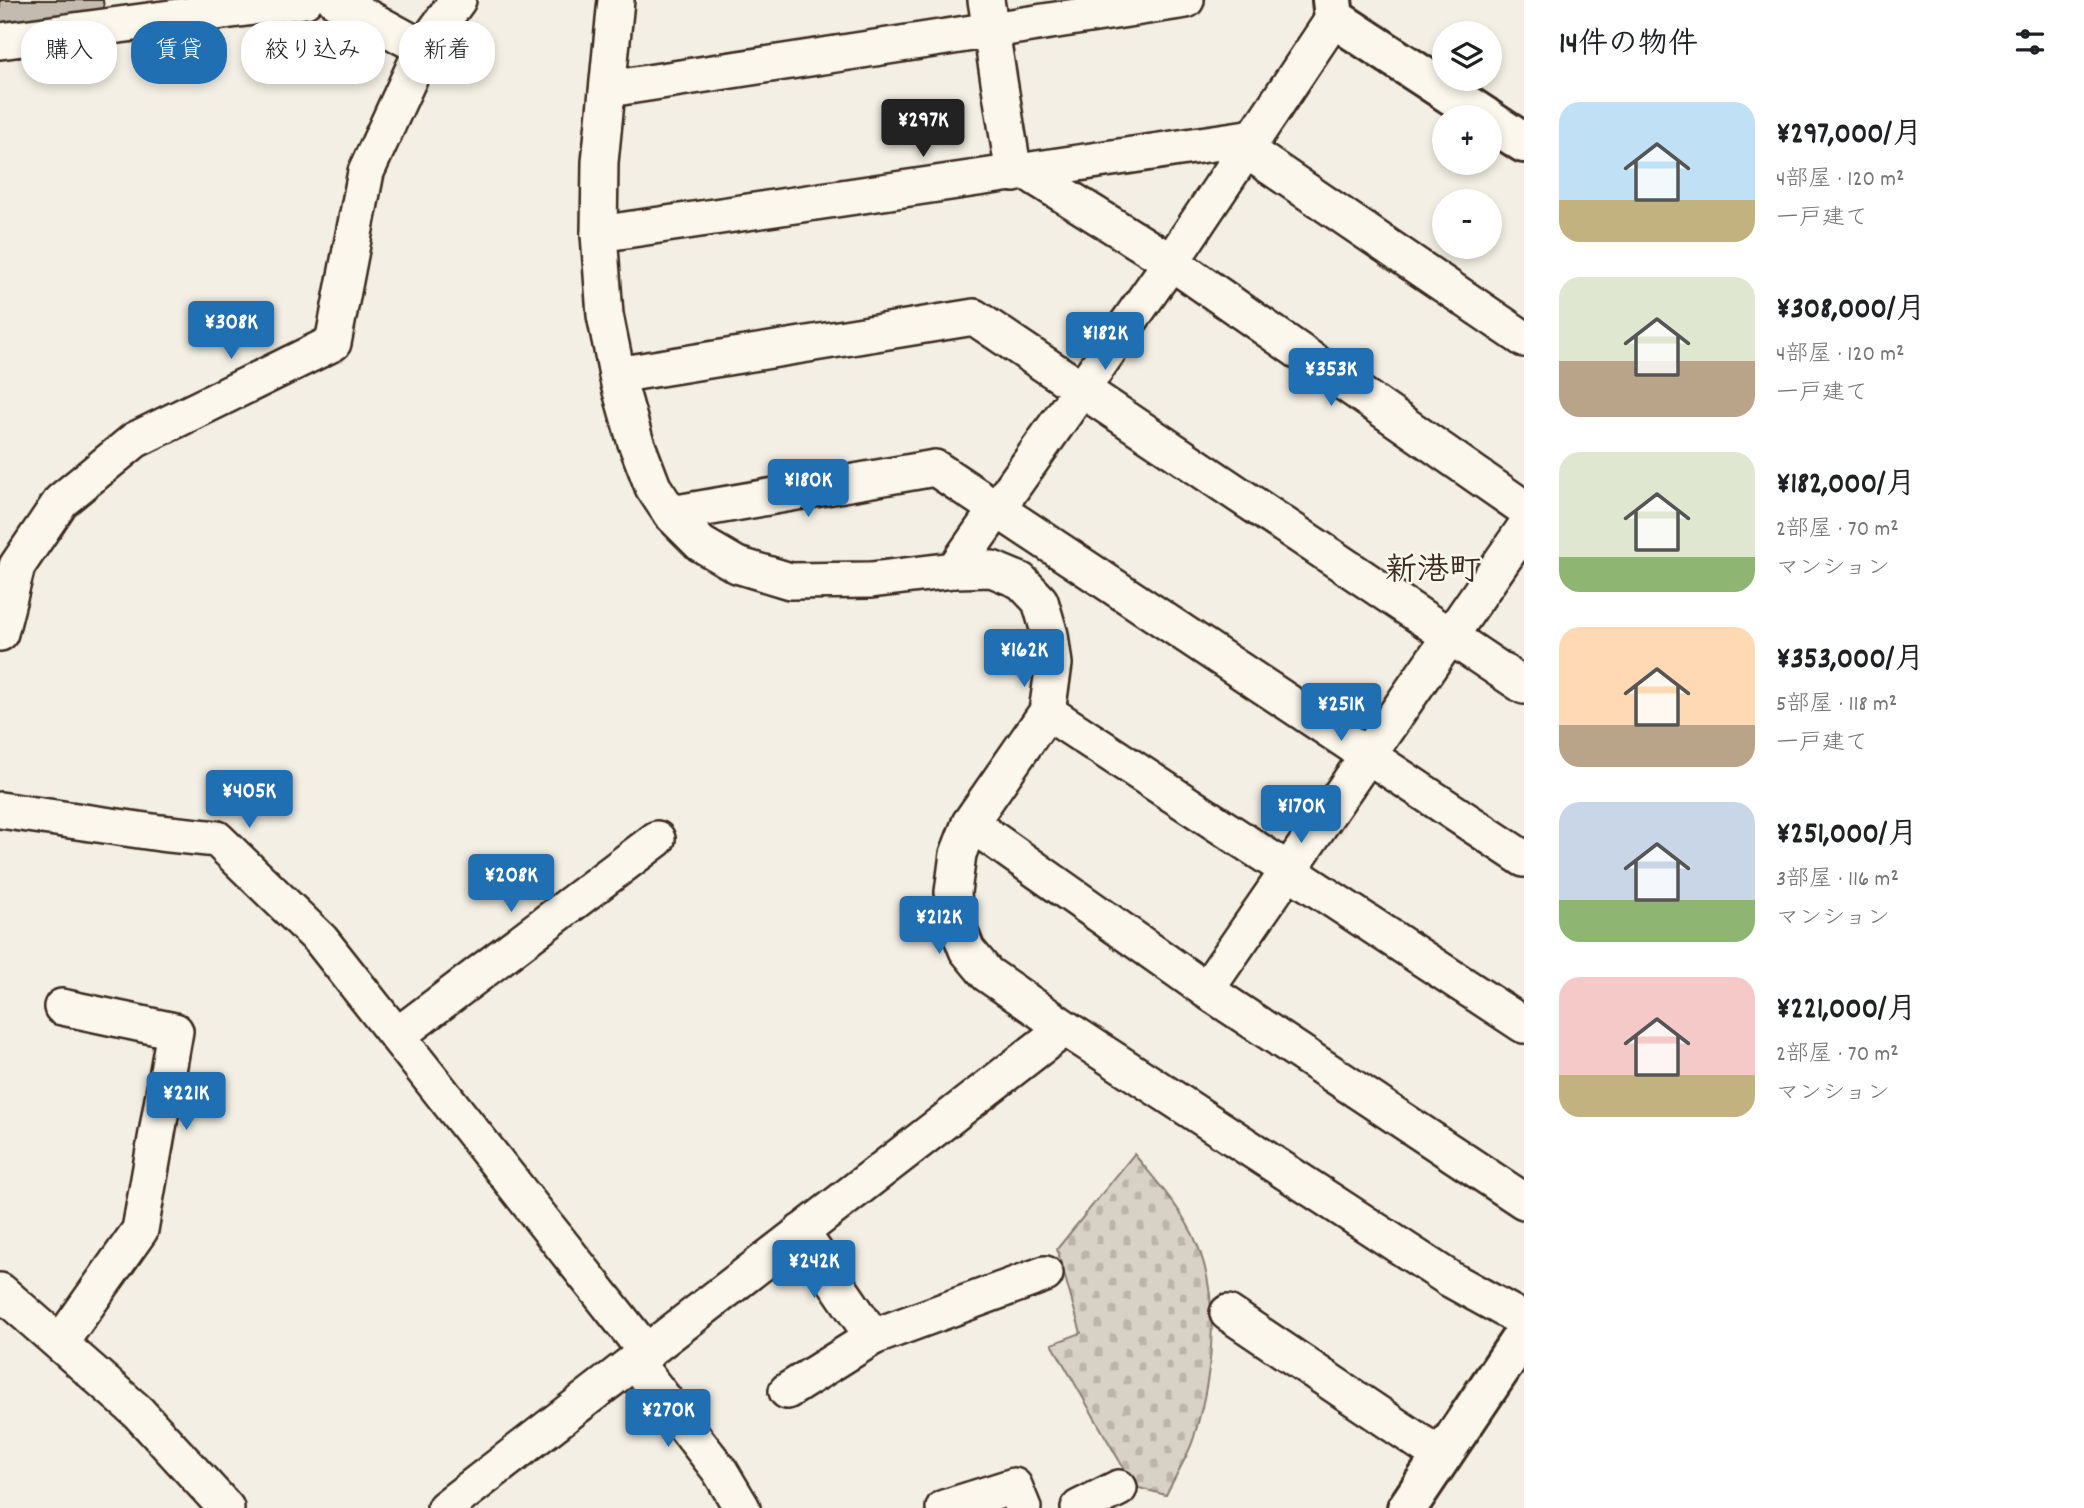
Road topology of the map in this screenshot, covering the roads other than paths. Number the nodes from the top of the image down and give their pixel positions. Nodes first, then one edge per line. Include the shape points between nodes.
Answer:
1 (305, 0) edge
2 (335, 0) edge
3 (458, 0) edge
4 (616, 0) edge
5 (1186, 0) edge
6 (1333, 9) edge
7 (988, 15) edge
8 (443, 21) edge
9 (399, 35) edge
10 (0, 41) edge
11 (406, 84) edge
12 (609, 89) junction
13 (1467, 105) edge
14 (1502, 129) edge
15 (1250, 143) junction
16 (1524, 143) edge
17 (1020, 173) junction
18 (599, 234) junction
19 (1171, 262) junction
20 (1524, 339) edge
21 (617, 375) junction
22 (1081, 389) junction
23 (1524, 508) edge
24 (996, 509) junction
25 (671, 514) junction
26 (1524, 529) edge
27 (9, 564) edge
28 (954, 570) junction
29 (0, 633) edge
30 (1450, 636) junction
31 (1524, 686) edge
32 (1047, 712) junction
33 (1367, 755) junction
34 (0, 810) edge
35 (970, 823) junction
36 (657, 839) dead end
37 (1524, 859) edge
38 (1288, 870) junction
39 (1206, 990) junction
40 (62, 1007) dead end
41 (1524, 1025) edge
42 (1065, 1028) junction
43 (398, 1035) junction
44 (1524, 1201) edge
45 (801, 1232) junction
46 (1045, 1275) dead end
47 (0, 1291) edge
48 (1228, 1313) dead end
49 (1524, 1320) edge
50 (1524, 1335) edge
51 (873, 1337) junction
52 (60, 1343) junction
53 (641, 1357) junction
54 (787, 1391) dead end
55 (1442, 1457) junction
56 (468, 1501) edge
57 (226, 1508) edge
58 (742, 1508) edge
59 (944, 1508) edge
60 (1023, 1508) edge
61 (1407, 1508) edge

1 - 10 street
2 - 9 street
3 - 8 street
4 - 12 street
5 - 7 street
6 - 13 street
6 - 15 street
7 - 12 street
7 - 17 street
11 - 27 street via 366,172 333,343 135,440 61,501
12 - 18 street via 600,162
14 - 16 street
15 - 17 street
15 - 19 street
15 - 20 street
17 - 18 street
17 - 19 street
18 - 21 street via 605,315
19 - 22 street
19 - 23 street
21 - 22 street via 974,317
21 - 25 street via 653,487
22 - 24 street
22 - 30 street
24 - 25 street via 935,468
24 - 28 street
24 - 33 street
25 - 28 street via 701,544 737,565 790,581 872,580
26 - 30 street
27 - 29 street
28 - 32 street via 992,569 1021,581 1040,601 1054,664
30 - 31 street
30 - 33 street
32 - 35 street
32 - 38 street
33 - 37 street
33 - 38 street
34 - 43 street via 217,839 321,940
35 - 39 street
35 - 42 street via 958,854 953,892 955,920 967,950 987,975
36 - 43 street
38 - 39 street
38 - 41 street
39 - 44 street
40 - 52 street via 175,1031 140,1230
42 - 45 street
42 - 49 street via 1450,1279
43 - 53 street
45 - 51 street
45 - 53 street
46 - 51 street
47 - 52 street
48 - 55 street
50 - 55 street
51 - 54 street
52 - 57 street via 138,1412
53 - 56 street
53 - 58 street
55 - 61 street
59 - 60 street via 1014,1486

